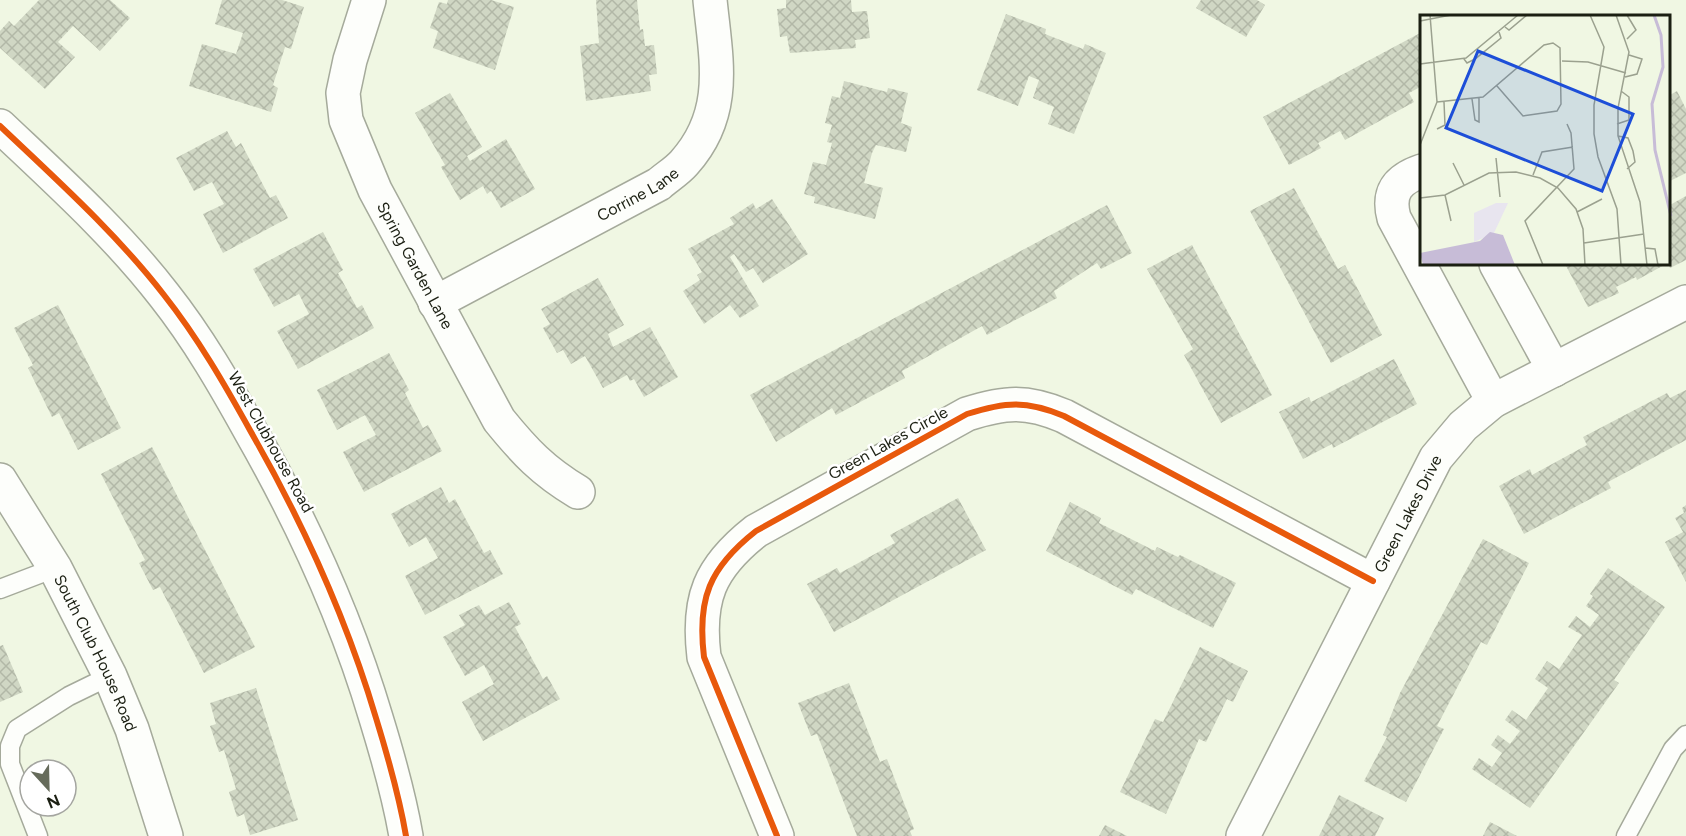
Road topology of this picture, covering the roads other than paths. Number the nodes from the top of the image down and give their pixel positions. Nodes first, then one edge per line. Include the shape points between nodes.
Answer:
1 (369, 0) edge
2 (710, 0) edge
3 (0, 126) edge
4 (1420, 172) edge
5 (1497, 266) edge
6 (1686, 302) edge
7 (435, 303) junction
8 (1554, 370) junction
9 (1493, 401) junction
10 (0, 480) edge
11 (578, 492) dead end
12 (55, 568) junction
13 (1373, 581) junction
14 (0, 589) edge
15 (110, 676) junction
16 (1686, 735) edge
17 (38, 836) edge
18 (166, 836) edge
19 (406, 836) edge
20 (777, 836) edge
21 (1243, 836) edge
22 (1626, 836) edge

1 - 7 street, Spring Garden Lane via 343,93 346,120 375,190
2 - 7 street, Corrine Lane via 718,75 714,107 702,137 684,163 659,184
3 - 19 street, West Clubhouse Road via 111,232 165,295 212,363 287,494 361,667 392,767
4 - 9 street via 1404,179 1394,191 1394,218
5 - 8 street
6 - 8 street, Green Lakes Drive
7 - 11 street, Spring Garden Lane via 499,420 525,452
8 - 9 street, Green Lakes Drive
9 - 13 street, Green Lakes Drive via 1463,426 1436,458
10 - 12 street, South Club House Road
12 - 14 lane
12 - 15 street, South Club House Road
13 - 20 street, Green Lakes Circle via 1047,409 995,405 967,414 756,531 717,569 705,597 701,627 704,657
13 - 21 street, Green Lakes Drive
15 - 17 lane via 17,729 10,746 10,764
15 - 18 street, South Club House Road via 132,729
16 - 22 lane via 1673,749

